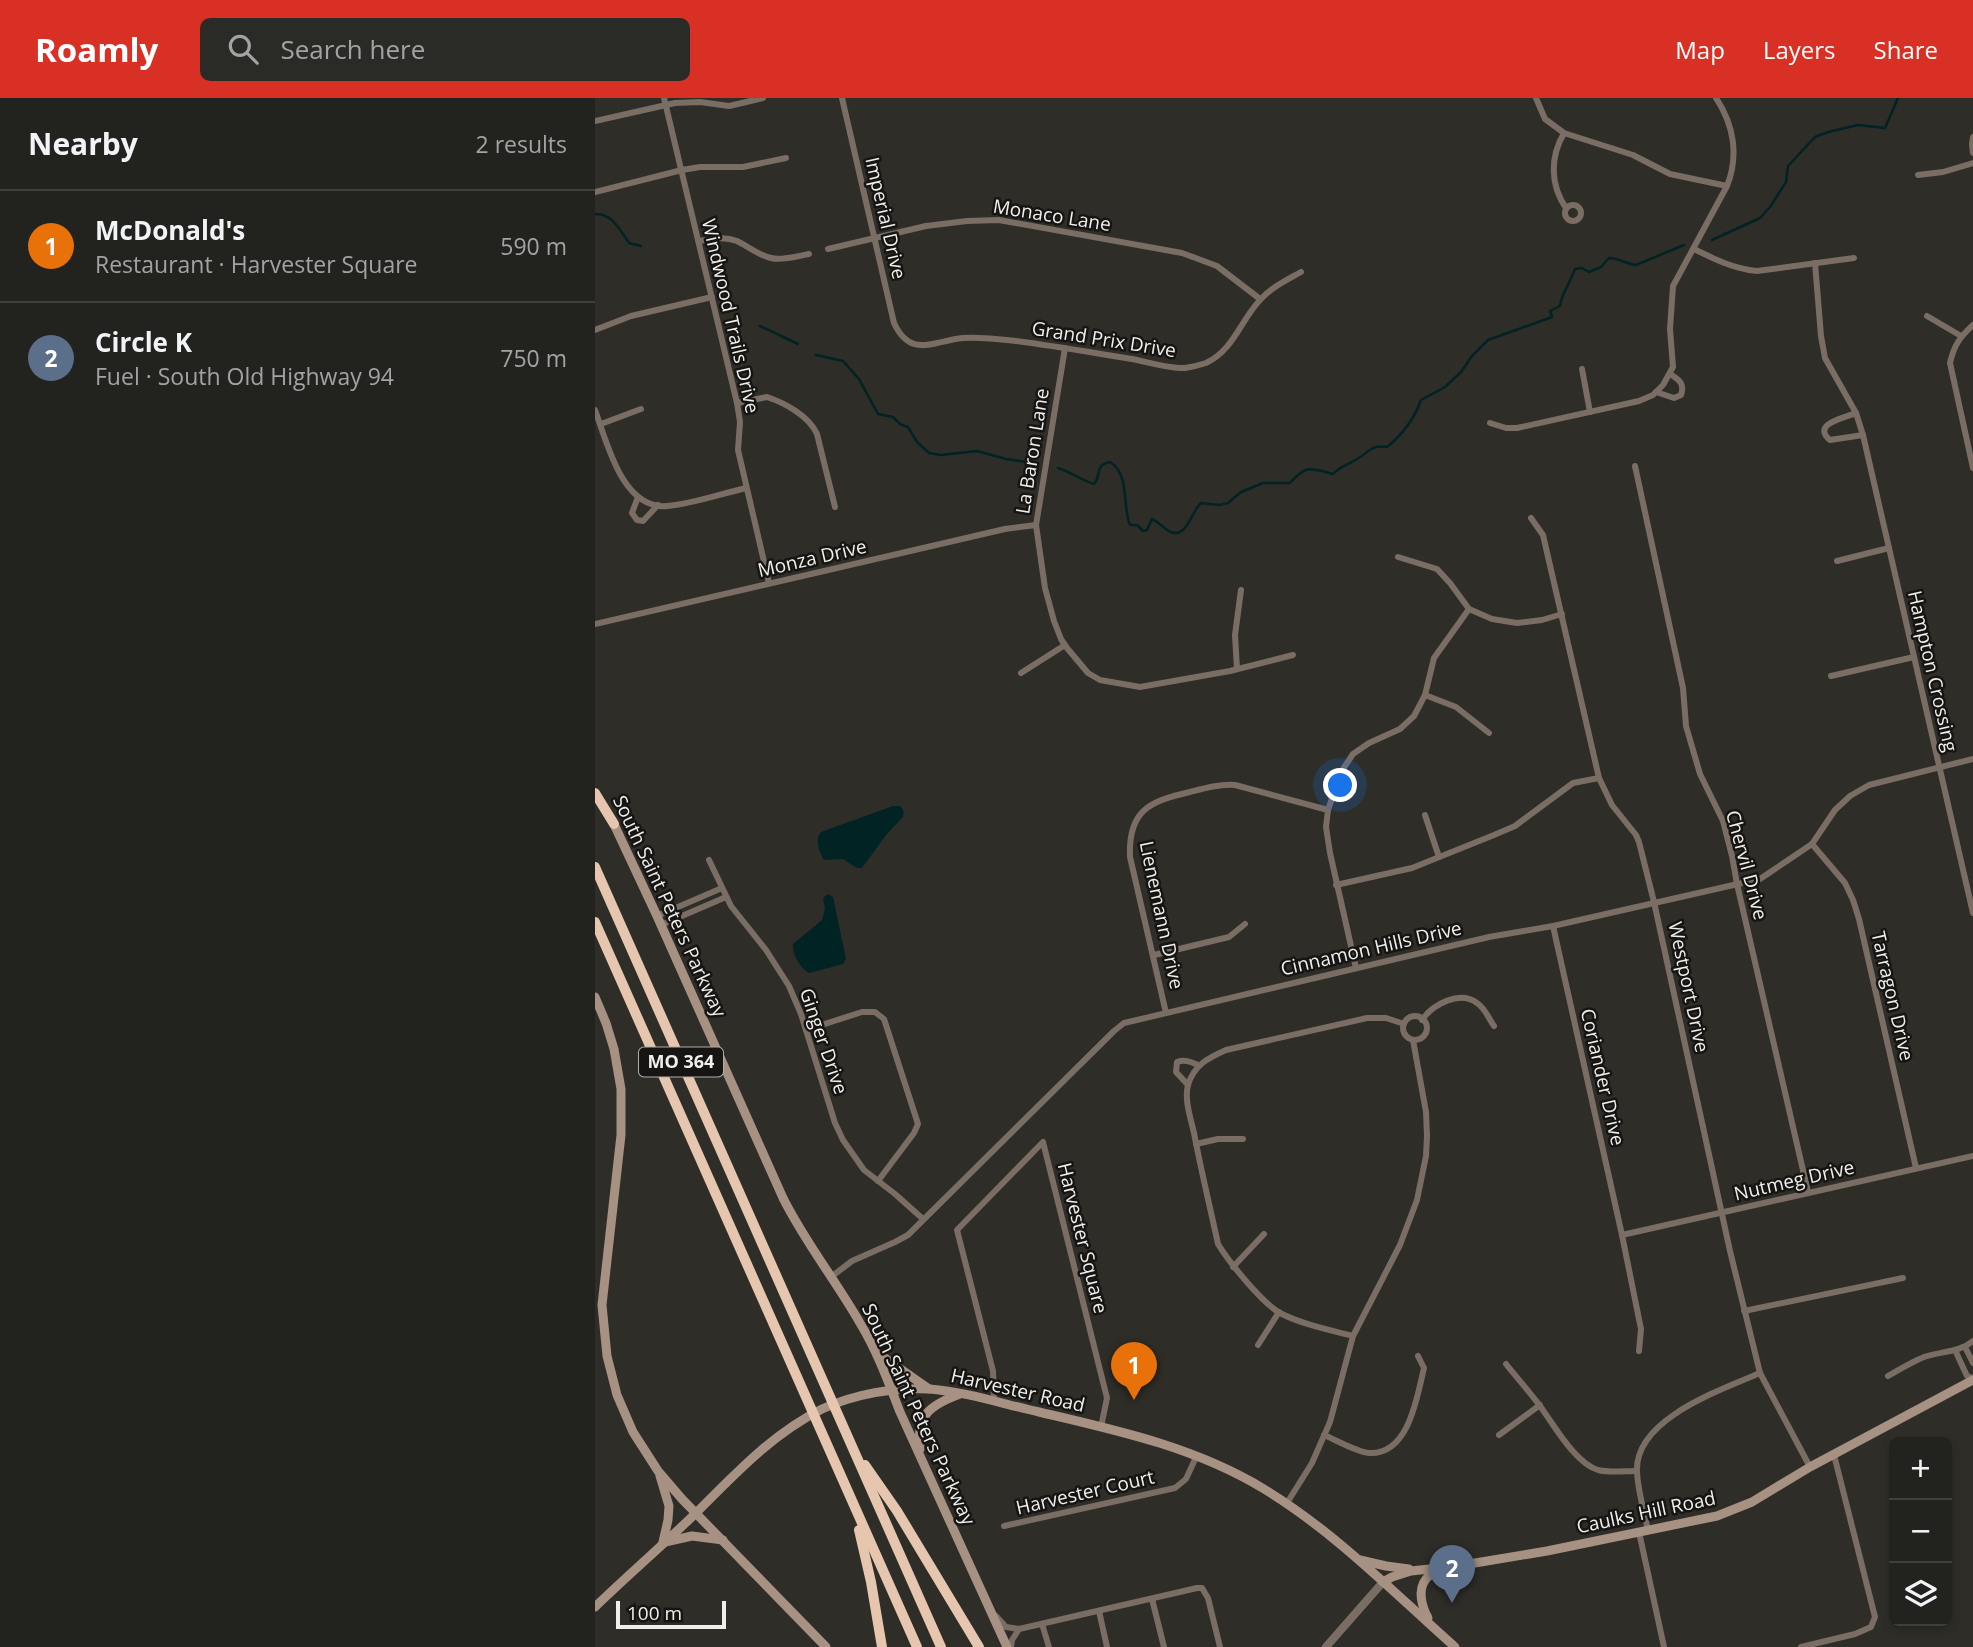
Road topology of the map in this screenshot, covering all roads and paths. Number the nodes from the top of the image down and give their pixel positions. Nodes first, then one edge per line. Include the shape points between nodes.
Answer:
1 (763, 98) edge
2 (842, 98) edge
3 (1536, 98) edge
4 (1716, 98) edge
5 (714, 101) edge
6 (665, 102) edge
7 (595, 121) edge
8 (1564, 133) junction
9 (1973, 137) edge
10 (1973, 153) edge
11 (786, 158) dead end
12 (1973, 163) edge
13 (682, 170) junction
14 (1919, 174) dead end
15 (1727, 186) junction
16 (595, 192) edge
17 (1566, 208) dead end
18 (875, 238) junction
19 (699, 241) junction
20 (828, 249) dead end
21 (1694, 249) junction
22 (809, 254) dead end
23 (1854, 258) dead end
24 (1815, 263) junction
25 (1301, 272) dead end
26 (712, 297) junction
27 (1260, 299) junction
28 (1927, 316) dead end
29 (1973, 325) edge
30 (595, 330) edge
31 (1961, 336) junction
32 (906, 341) joint
33 (1065, 348) junction
34 (1583, 369) dead end
35 (1670, 374) junction
36 (1656, 392) junction
37 (737, 403) junction
38 (641, 409) dead end
39 (595, 410) edge
40 (1590, 412) junction
41 (1856, 413) junction
42 (1973, 418) edge
43 (1962, 421) junction
44 (1490, 423) dead end
45 (601, 425) junction
46 (1863, 435) junction
47 (1635, 466) dead end
48 (1973, 468) edge
49 (746, 488) junction
50 (638, 497) junction
51 (658, 505) junction
52 (835, 507) dead end
53 (1531, 517) dead end
54 (1036, 525) junction
55 (1889, 548) junction
56 (1398, 557) dead end
57 (1837, 561) dead end
58 (769, 583) junction
59 (1241, 590) dead end
60 (1469, 609) junction
61 (1562, 614) junction
62 (595, 624) edge
63 (1065, 645) junction
64 (1293, 655) dead end
65 (1914, 657) junction
66 (1237, 669) junction
67 (1021, 673) dead end
68 (1831, 676) dead end
69 (1425, 695) junction
70 (1489, 733) dead end
71 (1973, 759) edge
72 (1939, 767) junction
73 (1598, 778) junction
74 (595, 783) edge
75 (595, 793) edge
76 (1328, 810) junction
77 (1425, 815) dead end
78 (614, 824) junction
79 (1812, 844) junction
80 (1439, 857) junction
81 (709, 860) dead end
82 (595, 867) edge
83 (1737, 884) junction
84 (1336, 885) junction
85 (722, 888) junction
86 (726, 897) junction
87 (1654, 901) junction
88 (1973, 913) edge
89 (659, 921) junction
90 (595, 922) edge
91 (1245, 924) dead end
92 (1553, 926) junction
93 (1154, 955) junction
94 (1356, 968) junction
95 (595, 997) edge
96 (1166, 1013) junction
97 (1422, 1020) junction
98 (1403, 1024) junction
99 (1494, 1026) dead end
100 (806, 1030) junction
101 (1413, 1040) junction
102 (1198, 1065) junction
103 (1188, 1086) junction
104 (1243, 1139) dead end
105 (1196, 1144) junction
106 (1973, 1156) edge
107 (1916, 1168) junction
108 (878, 1181) junction
109 (1808, 1192) junction
110 (1721, 1212) junction
111 (923, 1219) junction
112 (1264, 1234) dead end
113 (1622, 1235) junction
114 (1233, 1267) junction
115 (831, 1277) junction
116 (1903, 1278) dead end
117 (1744, 1311) junction
118 (1279, 1312) junction
119 (1353, 1336) junction
120 (1973, 1341) edge
121 (1258, 1345) dead end
122 (1965, 1347) junction
123 (1955, 1350) junction
124 (875, 1351) junction
125 (1639, 1351) dead end
126 (1418, 1356) dead end
127 (1973, 1363) edge
128 (1506, 1364) dead end
129 (1760, 1373) junction
130 (1888, 1376) dead end
131 (1973, 1379) edge
132 (929, 1389) junction
133 (891, 1390) junction
134 (962, 1393) junction
135 (994, 1401) junction
136 (1540, 1405) junction
137 (1101, 1427) junction
138 (1324, 1435) junction
139 (1499, 1436) dead end
140 (851, 1445) junction
141 (1197, 1455) junction
142 (1834, 1455) junction
143 (921, 1459) junction
144 (1810, 1467) junction
145 (1636, 1471) junction
146 (658, 1472) junction
147 (1286, 1503) junction
148 (854, 1506) junction
149 (696, 1512) junction
150 (1004, 1526) dead end
151 (1644, 1531) junction
152 (723, 1540) junction
153 (663, 1542) junction
154 (1358, 1560) junction
155 (1440, 1568) junction
156 (1421, 1570) junction
157 (1383, 1582) junction
158 (1152, 1599) junction
159 (595, 1606) edge
160 (990, 1609) junction
161 (1099, 1611) junction
162 (1042, 1624) junction
163 (1436, 1628) junction
164 (1019, 1629) junction
165 (826, 1647) edge
166 (881, 1647) edge
167 (916, 1647) edge
168 (941, 1647) edge
169 (979, 1647) edge
170 (1009, 1647) edge
171 (1049, 1647) edge
172 (1107, 1647) edge
173 (1164, 1647) edge
174 (1220, 1647) edge
175 (1326, 1647) edge
176 (1455, 1647) edge
177 (1664, 1647) edge
178 (1801, 1647) edge

1 - 5 street via 729,106
2 - 18 street, Imperial Drive
3 - 8 street via 1545,119
4 - 15 street via 1726,112 1733,140 1733,170
5 - 6 street
6 - 7 street
6 - 13 street, Windwood Trails Drive
8 - 15 street via 1633,155 1670,174
8 - 17 street via 1554,158 1554,174
9 - 10 street
11 - 13 street via 743,167
12 - 14 street
13 - 16 street
13 - 19 street, Windwood Trails Drive
15 - 21 street
18 - 20 street, Monaco Lane
18 - 27 street, Monaco Lane via 926,226 999,220 1182,253 1217,266
18 - 32 street, Imperial Drive via 894,323
19 - 22 street via 736,241 775,259
19 - 26 street, Windwood Trails Drive
21 - 24 street via 1745,270
21 - 35 street via 1673,286
23 - 24 street
24 - 41 street, Hampton Crossing via 1825,358
25 - 27 street, Grand Prix Drive
26 - 30 street via 631,316
26 - 37 street, Windwood Trails Drive
27 - 33 street, Grand Prix Drive via 1228,347 1205,364 1184,368
28 - 31 street
29 - 31 street
31 - 43 street via 1950,363
32 - 33 street, Grand Prix Drive via 926,345 989,337
33 - 54 street, La Baron Lane
34 - 40 street
35 - 36 street
35 - 36 street via 1681,382 1681,395 1674,398
36 - 40 street via 1640,401
37 - 49 street, Windwood Trails Drive via 738,450
37 - 52 street via 767,397 808,419 817,434
38 - 45 street
39 - 45 street
40 - 44 street via 1517,428
41 - 46 street, Hampton Crossing
41 - 46 street via 1829,424 1823,432 1830,440
42 - 43 street
43 - 48 street
45 - 50 street via 619,472
46 - 55 street, Hampton Crossing
47 - 83 street, Chervil Drive via 1683,688 1686,726 1700,774 1723,821
49 - 51 street
49 - 58 street, Windwood Trails Drive
50 - 51 street
50 - 51 street via 632,513 637,520 643,521
53 - 61 street, Westport Drive via 1543,535
54 - 58 street, Monza Drive
54 - 63 street, La Baron Lane via 1045,588
55 - 57 street
55 - 65 street, Hampton Crossing
56 - 60 street via 1437,569
58 - 62 street, Monza Drive
59 - 66 street via 1235,635
60 - 61 street via 1506,622
60 - 69 street via 1434,658
61 - 73 street, Westport Drive
63 - 66 street, La Baron Lane via 1088,673 1100,680 1140,687
63 - 67 street
64 - 66 street, La Baron Lane
65 - 68 street
65 - 72 street, Hampton Crossing
69 - 70 street via 1456,707
69 - 76 street via 1401,729 1353,754 1341,772
71 - 72 street, Cinnamon Hills Drive
72 - 79 street, Cinnamon Hills Drive via 1869,785 1850,796
72 - 88 street, Hampton Crossing
73 - 80 street via 1573,783 1515,825
73 - 87 street, Westport Drive via 1636,835
74 - 78 main road, South Saint Peters Parkway
75 - 78 highway
76 - 84 street via 1326,828
76 - 93 street, Lienemann Drive via 1235,785 1152,803 1135,820 1129,837
77 - 80 street
78 - 89 main road, South Saint Peters Parkway
79 - 83 street, Cinnamon Hills Drive via 1760,879
79 - 107 street, Tarragon Drive via 1845,883 1860,919
80 - 84 street via 1412,868
81 - 85 street, Ginger Drive
82 - 140 highway, MO 364
83 - 87 street, Cinnamon Hills Drive
83 - 109 street, Chervil Drive
84 - 94 street
85 - 86 street, Ginger Drive
85 - 89 street
86 - 89 street
86 - 100 street, Ginger Drive via 782,974
87 - 92 street, Cinnamon Hills Drive
87 - 110 street, Westport Drive
89 - 115 main road, South Saint Peters Parkway via 783,1198
90 - 148 highway, MO 364
91 - 93 street via 1229,937
92 - 94 street, Cinnamon Hills Drive
92 - 113 street, Coriander Drive
93 - 96 street, Lienemann Drive
94 - 96 street, Cinnamon Hills Drive
95 - 146 main road via 614,1049 622,1115 602,1304 607,1356 623,1411
96 - 111 street, Cinnamon Hills Drive via 1124,1023 1114,1031
97 - 98 street via 1413,1016
97 - 99 street via 1439,1002 1474,1000
97 - 101 street via 1426,1032
98 - 101 street via 1404,1034
98 - 102 street via 1367,1018 1226,1050
100 - 108 street, Ginger Drive via 839,1132 859,1164
100 - 108 street via 866,1011 884,1019 918,1124
101 - 119 street via 1429,1157 1400,1245
102 - 103 street
102 - 103 street via 1177,1062 1176,1072
103 - 105 street
104 - 105 street
105 - 114 street via 1219,1244
106 - 107 street, Nutmeg Drive
107 - 109 street, Nutmeg Drive
108 - 111 street, Ginger Drive
109 - 110 street, Nutmeg Drive
110 - 113 street, Nutmeg Drive
110 - 117 street, Westport Drive
111 - 115 street, Cinnamon Hills Drive via 908,1234 852,1261
112 - 114 street
113 - 125 street, Coriander Drive via 1641,1329
114 - 118 street
115 - 124 main road, South Saint Peters Parkway
116 - 117 street
117 - 129 street, Westport Drive
118 - 119 street
118 - 121 street
119 - 138 street
120 - 122 street
122 - 123 street
122 - 127 street
123 - 130 street via 1926,1356
123 - 131 street via 1967,1376
124 - 132 main road
124 - 133 main road, South Saint Peters Parkway
126 - 138 street via 1424,1368 1405,1431 1396,1444 1368,1453
128 - 136 street
129 - 144 street, Westport Drive
129 - 145 street via 1661,1423 1642,1449
131 - 142 main road, Caulks Hill Road
132 - 133 main road, Harvester Road
132 - 134 main road, Harvester Road
133 - 143 main road, South Saint Peters Parkway
133 - 149 main road, Harvester Road via 850,1398 798,1422 755,1454
134 - 135 main road, Harvester Road
134 - 143 main road via 930,1408 923,1418 918,1433
135 - 137 main road, Harvester Road
135 - 137 street, Harvester Square via 993,1371 957,1230 1043,1142 1107,1398
136 - 139 street
136 - 145 street via 1589,1465
137 - 141 main road, Harvester Road
138 - 147 street
140 - 168 highway, MO 364
140 - 169 highway via 897,1511
141 - 147 main road, Harvester Road
141 - 150 street, Harvester Court via 1186,1479 1175,1488
142 - 144 main road, Caulks Hill Road
142 - 178 street via 1875,1617 1871,1627 1855,1634
143 - 160 main road, South Saint Peters Parkway
144 - 151 main road, Caulks Hill Road via 1752,1502 1717,1516
145 - 151 street
146 - 149 main road
146 - 153 main road via 669,1506
147 - 154 main road, Harvester Road
148 - 166 highway
148 - 167 highway, MO 364
149 - 152 main road
149 - 153 main road, Harvester Road
151 - 155 main road, Caulks Hill Road
151 - 177 street
152 - 153 main road via 692,1536
152 - 165 main road
153 - 159 main road, Harvester Road
154 - 156 main road
154 - 157 main road, Harvester Road
155 - 156 main road, Caulks Hill Road
155 - 163 main road via 1426,1579 1422,1590 1426,1615
156 - 157 main road, Caulks Hill Road
157 - 163 main road, Harvester Road
157 - 175 street, Caulks Hill Road
158 - 161 street
158 - 173 street
158 - 174 street via 1202,1588
160 - 164 street via 1006,1627
160 - 170 main road, South Saint Peters Parkway
161 - 162 street
161 - 172 street
162 - 164 street
162 - 171 street
163 - 176 main road, Harvester Road
164 - 170 street

